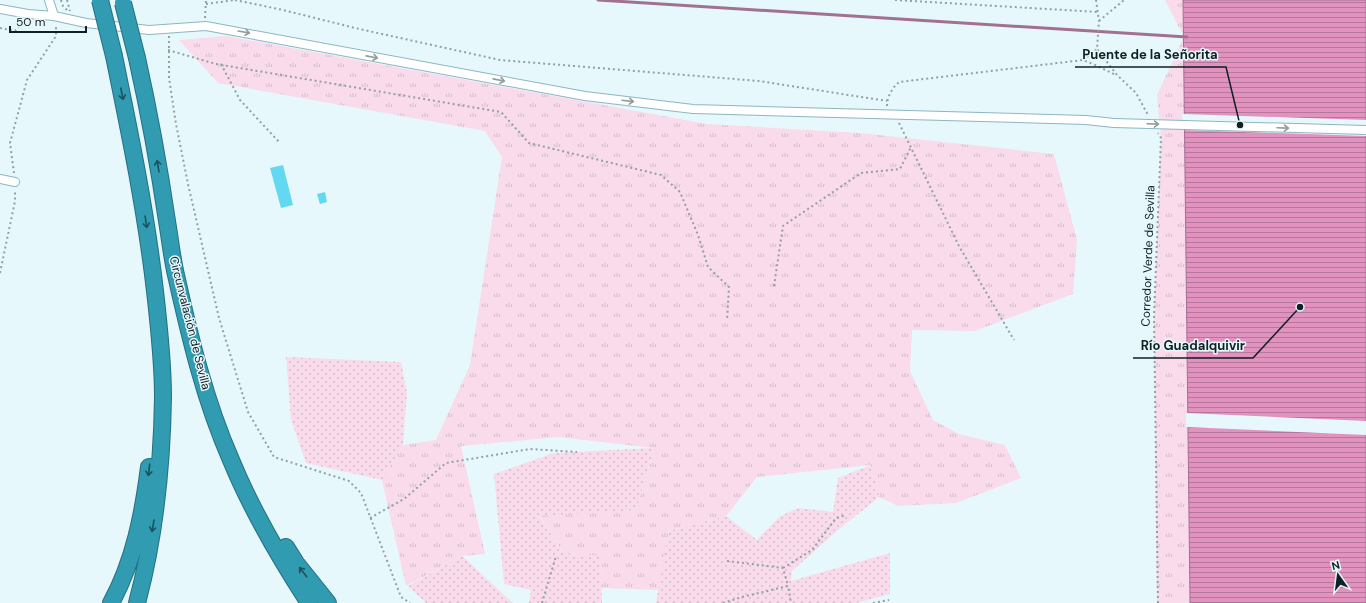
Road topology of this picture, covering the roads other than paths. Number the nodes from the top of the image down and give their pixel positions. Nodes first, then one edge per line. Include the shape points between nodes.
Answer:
1 (49, 0) edge
2 (100, 0) edge
3 (123, 1) edge
4 (0, 9) edge
5 (54, 16) junction
6 (1366, 130) edge
7 (0, 179) edge
8 (15, 182) road end
9 (175, 274) junction
10 (159, 334) junction
11 (200, 372) junction
12 (111, 603) edge
13 (137, 603) edge
14 (300, 603) edge
15 (309, 603) edge
16 (328, 603) edge

1 - 5 street
2 -> 10 highway, Circunvalación de Sevilla, bridge via 114,56 143,202
9 -> 3 highway, Circunvalación de Sevilla, bridge via 152,133
4 - 5 street
5 -> 6 street, bridge via 86,23 149,30 205,23 585,96 693,109
7 - 8 street
9 - 11 highway, Circunvalación de Sevilla
9 - 14 highway via 184,347 216,447 255,530 281,576
10 -> 12 highway via 145,501 129,562
10 -> 13 highway, Circunvalación de Sevilla via 163,395 160,464 148,556
11 - 15 highway, Circunvalación de Sevilla via 215,421 246,495 285,566
16 -> 11 highway via 296,562 261,506

